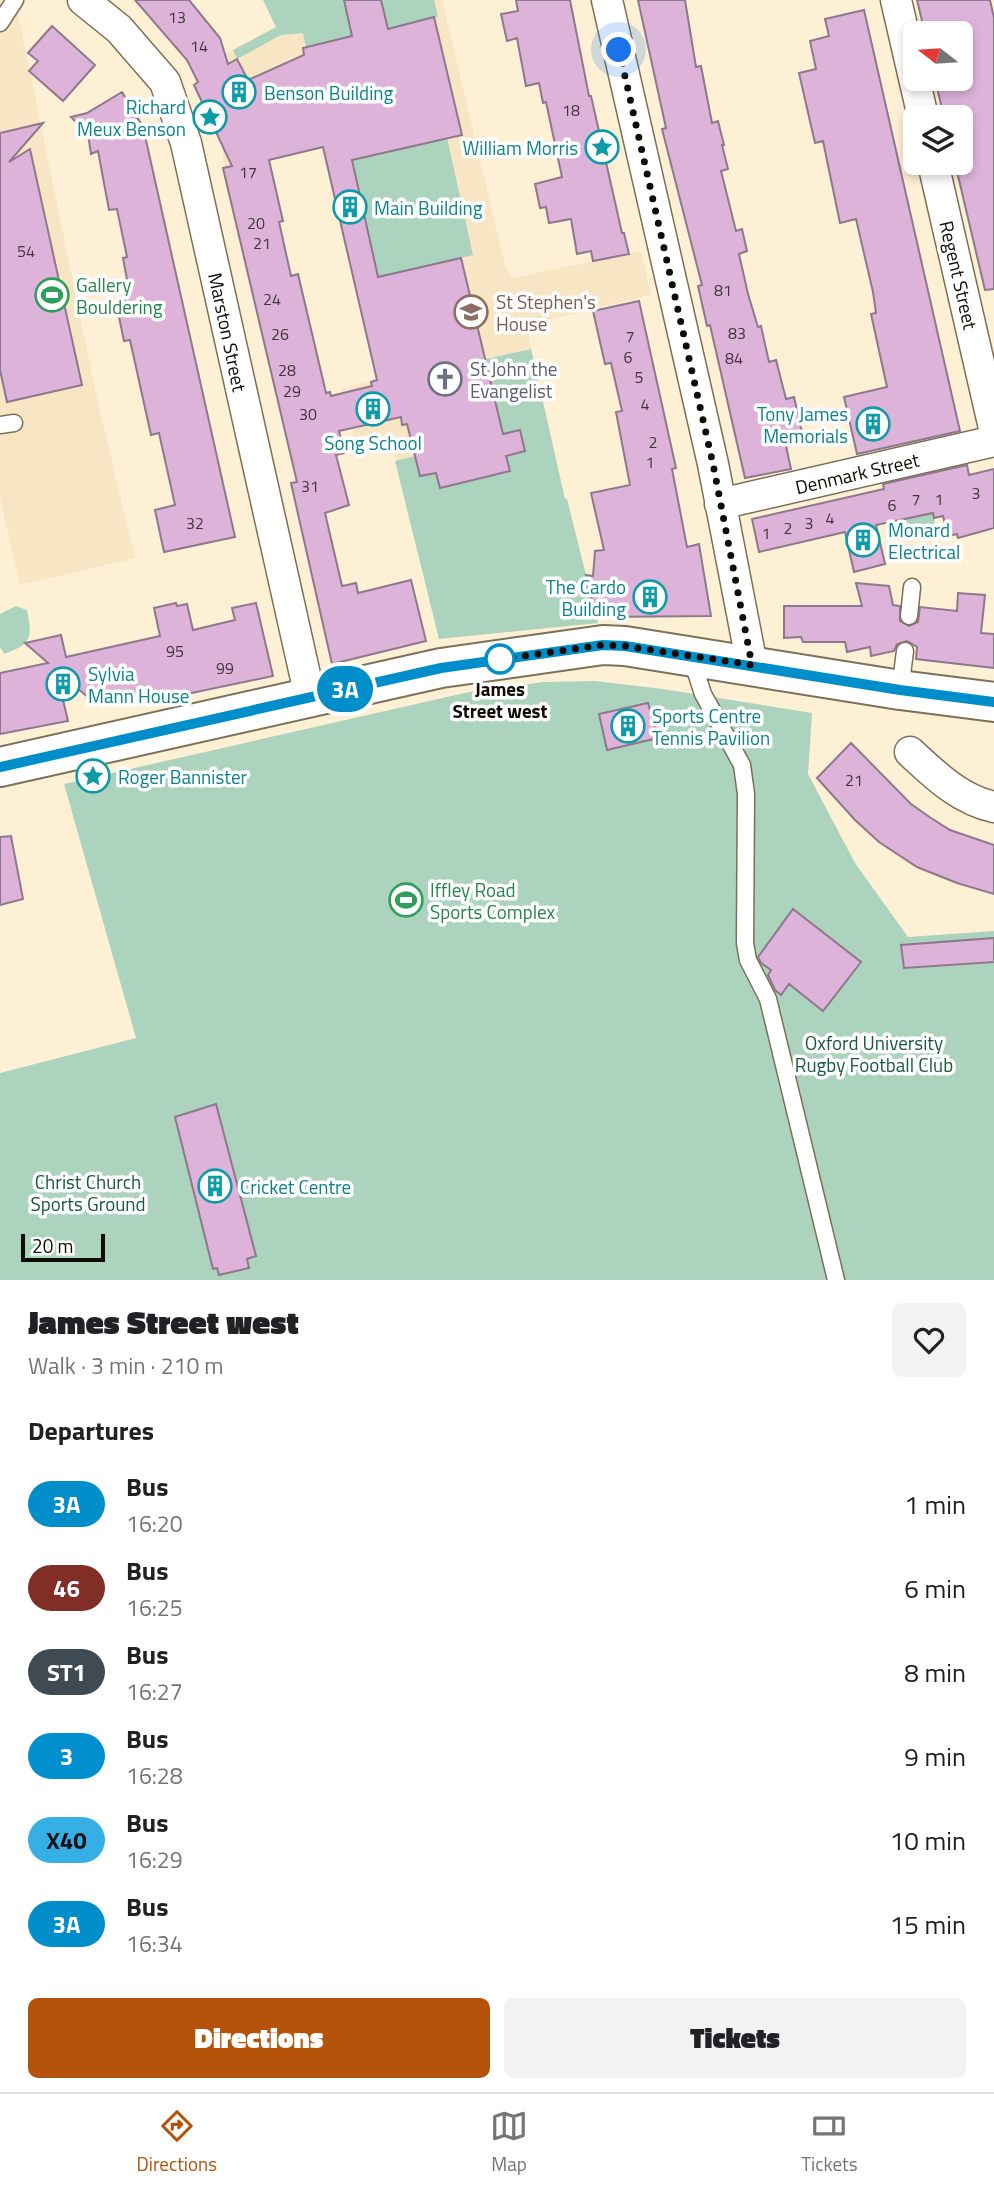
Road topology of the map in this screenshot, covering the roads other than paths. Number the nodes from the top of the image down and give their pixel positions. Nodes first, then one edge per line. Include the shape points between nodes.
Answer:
1 (15, 0) edge
2 (83, 0) edge
3 (607, 0) edge
4 (896, 0) edge
5 (0, 23) edge
6 (920, 105) edge
7 (936, 175) edge
8 (994, 428) edge
9 (994, 441) edge
10 (720, 504) junction
11 (912, 587) dead end
12 (909, 615) dead end
13 (905, 651) dead end
14 (690, 655) junction
15 (752, 665) junction
16 (900, 690) junction
17 (310, 696) junction
18 (994, 702) edge
19 (910, 752) dead end
20 (0, 767) edge
21 (994, 807) edge
22 (836, 1280) edge

1 - 5 lane
2 - 17 street, Marston Street via 119,29 164,82 186,143
3 - 10 street
4 - 6 street
7 - 8 street, Regent Street
9 - 10 street, Denmark Street
10 - 15 street
11 - 12 lane
13 - 16 lane
14 - 15 main road
14 - 17 main road via 603,645 441,668
14 - 22 lane via 704,694 742,765 748,960 768,999
15 - 16 main road
16 - 18 main road
17 - 20 main road
19 - 21 street via 953,789

